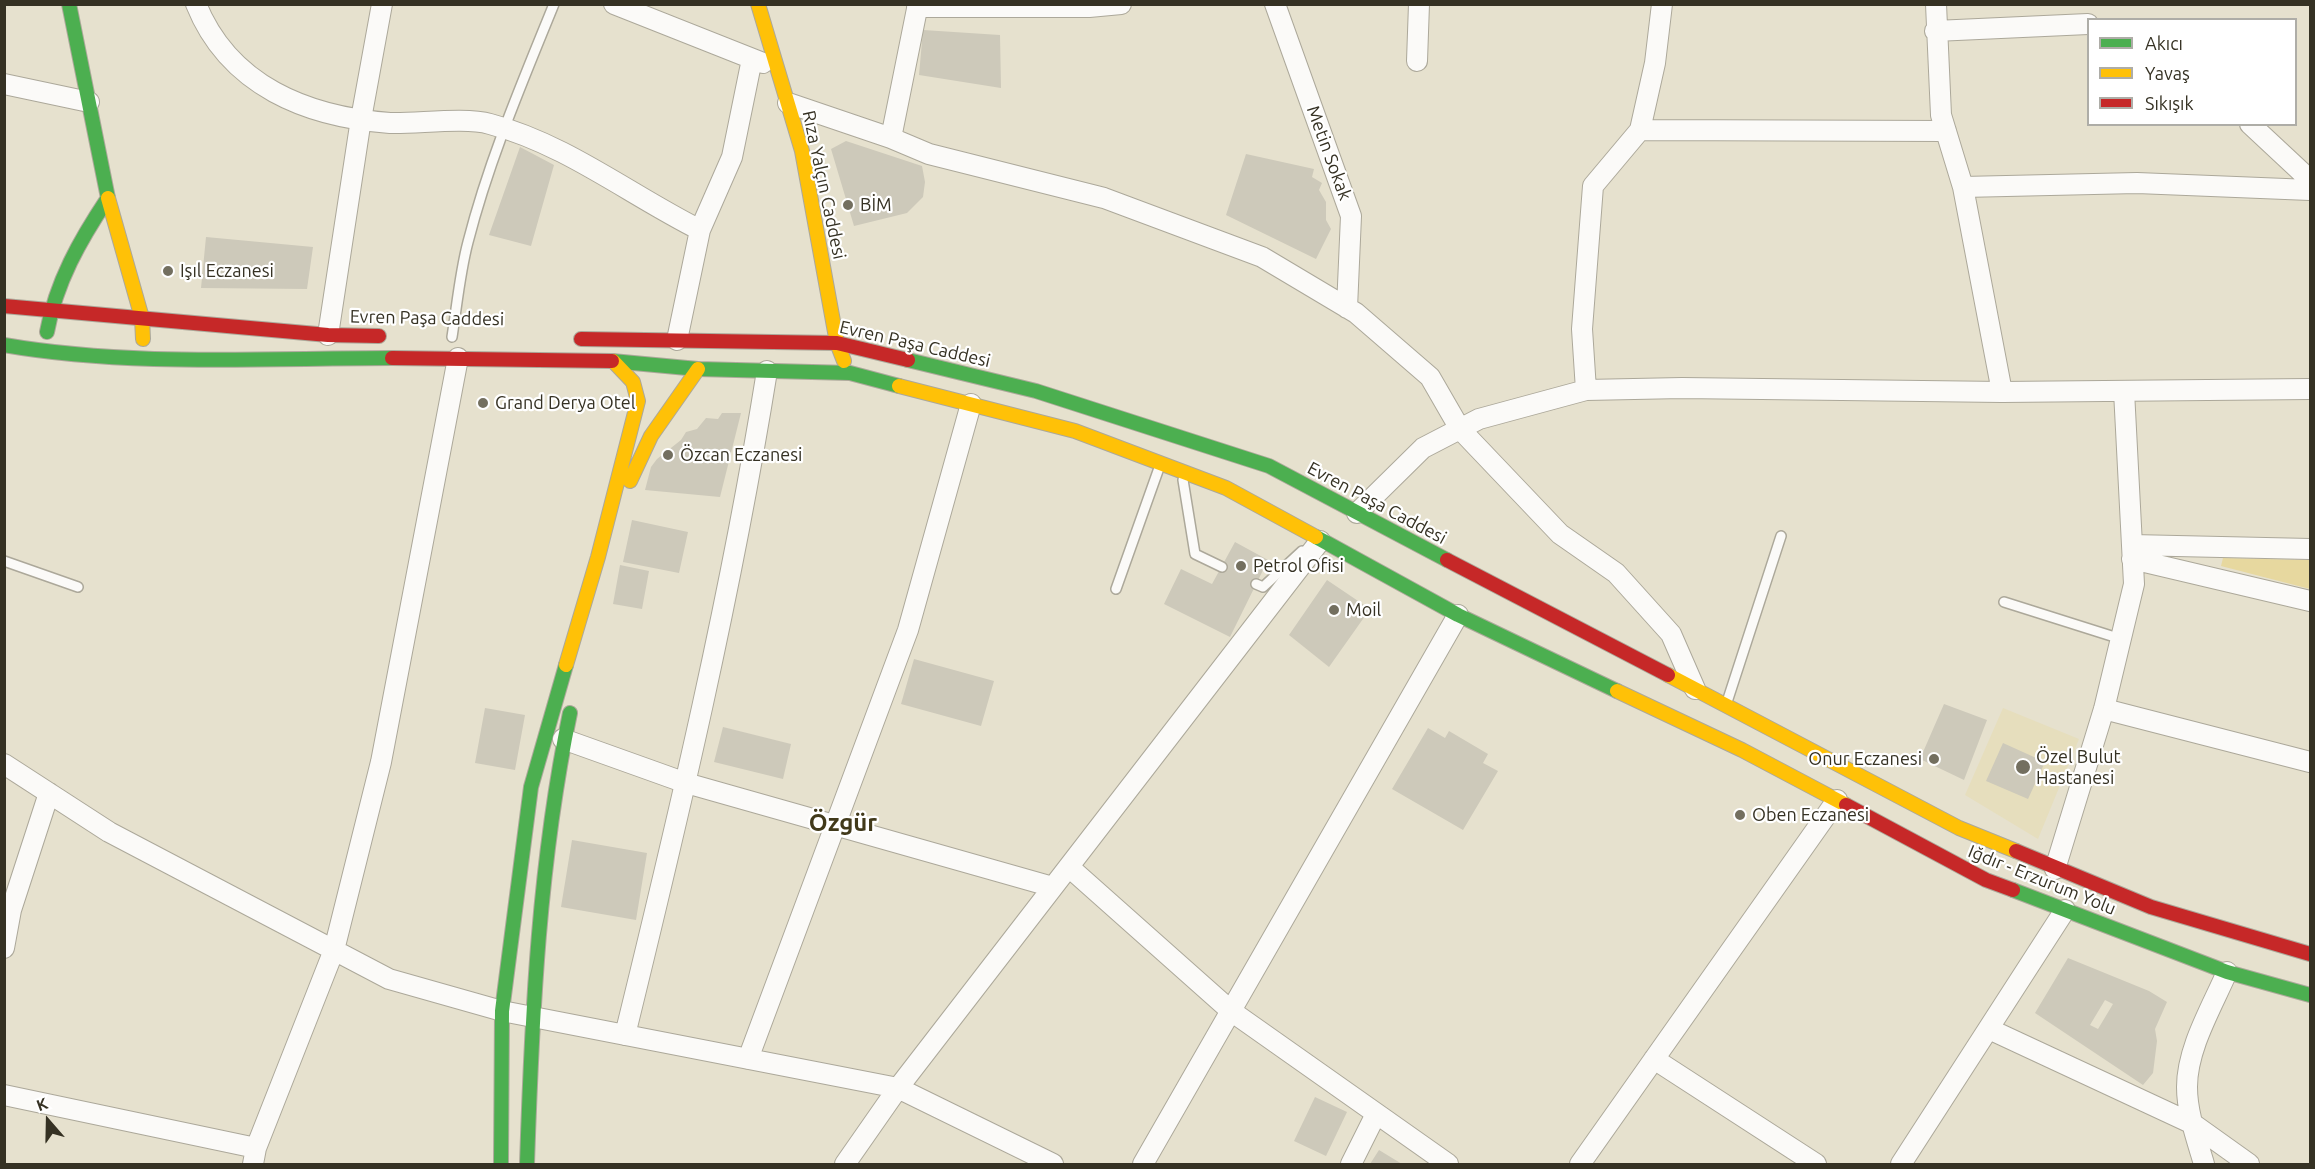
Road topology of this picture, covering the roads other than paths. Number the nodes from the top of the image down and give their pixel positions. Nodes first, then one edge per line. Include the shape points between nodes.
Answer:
1 (69, 4) edge
2 (196, 4) edge
3 (382, 4) edge
4 (554, 4) edge
5 (614, 4) edge
6 (758, 4) edge
7 (1120, 4) edge
8 (1275, 4) edge
9 (1419, 4) edge
10 (1662, 4) edge
11 (1936, 4) edge
12 (917, 6) edge
13 (2087, 24) edge
14 (1935, 31) junction
15 (753, 59) junction
16 (1417, 61) dead end
17 (777, 68) junction
18 (4, 84) edge
19 (88, 102) junction
20 (788, 104) junction
21 (361, 119) junction
22 (2252, 126) edge
23 (503, 128) junction
24 (1640, 130) junction
25 (1946, 130) junction
26 (891, 138) junction
27 (2310, 180) edge
28 (1963, 187) junction
29 (2310, 190) edge
30 (108, 198) junction
31 (700, 230) junction
32 (4, 306) edge
33 (1347, 308) junction
34 (50, 311) junction
35 (142, 318) junction
36 (328, 335) junction
37 (396, 336) dead end
38 (452, 337) dead end
39 (570, 338) dead end
40 (677, 340) junction
41 (837, 343) junction
42 (4, 345) edge
43 (44, 352) junction
44 (143, 358) junction
45 (458, 358) junction
46 (613, 361) junction
47 (698, 369) junction
48 (767, 371) junction
49 (850, 374) junction
50 (2310, 388) edge
51 (1586, 390) junction
52 (2124, 391) junction
53 (2002, 392) junction
54 (971, 404) junction
55 (1460, 429) junction
56 (1161, 463) junction
57 (1182, 471) junction
58 (1358, 513) junction
59 (1781, 536) dead end
60 (1318, 540) junction
61 (2310, 549) edge
62 (2132, 552) junction
63 (4, 561) edge
64 (1222, 567) dead end
65 (1256, 584) dead end
66 (78, 587) dead end
67 (1116, 589) dead end
68 (2310, 601) edge
69 (2004, 602) dead end
70 (1458, 615) junction
71 (2121, 639) junction
72 (582, 661) dead end
73 (1696, 690) junction
74 (574, 694) dead end
75 (1726, 706) junction
76 (2104, 709) junction
77 (1744, 715) joint
78 (563, 740) junction
79 (2310, 762) edge
80 (4, 764) edge
81 (687, 783) junction
82 (49, 793) junction
83 (1837, 800) junction
84 (837, 824) junction
85 (1069, 867) junction
86 (2055, 869) junction
87 (1053, 887) junction
88 (8, 910) edge
89 (2065, 910) junction
90 (4, 948) edge
91 (334, 950) junction
92 (2310, 954) edge
93 (2227, 972) junction
94 (2310, 995) edge
95 (502, 1011) junction
96 (1231, 1011) junction
97 (531, 1017) junction
98 (1989, 1029) junction
99 (625, 1035) junction
100 (748, 1059) junction
101 (1654, 1059) junction
102 (898, 1088) junction
103 (4, 1095) edge
104 (1376, 1114) junction
105 (2193, 1124) junction
106 (254, 1156) edge
107 (501, 1164) edge
108 (527, 1164) edge
109 (845, 1164) edge
110 (1053, 1164) edge
111 (1143, 1164) edge
112 (1351, 1164) edge
113 (1448, 1164) edge
114 (1580, 1164) edge
115 (1816, 1164) edge
116 (1901, 1164) edge
117 (2204, 1164) edge
118 (2249, 1164) edge

1 - 19 main road
2 - 21 street via 202,19 234,63 275,94 321,113
3 - 21 street
4 - 23 lane
5 - 15 street
6 - 17 main road, Rıza Yalçın Caddesi
7 - 12 street
8 - 33 street, Metin Sokak via 1351,216
9 - 16 street
10 - 24 street via 1655,63
11 - 14 street
12 - 26 street
13 - 14 street
14 - 25 street via 1941,116
15 - 17 street
15 - 31 street via 732,157
17 - 20 main road, Rıza Yalçın Caddesi
18 - 19 street
19 - 30 main road
20 - 26 street
20 - 41 main road, Rıza Yalçın Caddesi via 802,151
21 - 23 street via 389,123 487,123
21 - 36 street
22 - 27 street
23 - 31 street via 543,143
23 - 38 lane via 467,244
24 - 25 street
24 - 51 street via 1593,186 1582,329
25 - 28 street
26 - 33 street via 930,154 1104,198 1231,245 1262,257
28 - 29 street via 2137,183
28 - 53 street
30 - 34 main road via 79,242
30 - 35 main road
31 - 40 street
32 - 34 main road, Evren Paşa Caddesi
33 - 55 street via 1430,377
34 - 35 main road, Evren Paşa Caddesi
34 - 43 main road
35 - 36 main road, Evren Paşa Caddesi
35 - 44 main road
36 - 37 main road, Evren Paşa Caddesi
39 - 40 main road, Evren Paşa Caddesi
40 - 41 main road, Evren Paşa Caddesi
41 - 49 main road, Rıza Yalçın Caddesi
41 - 58 main road, Evren Paşa Caddesi via 1036,391 1258,463
42 - 43 main road
43 - 44 main road
44 - 45 main road
45 - 46 main road
45 - 91 street via 381,762
46 - 47 main road
46 - 95 main road via 633,382 638,401 598,557 531,787
47 - 48 main road
47 - 72 main road via 655,428 635,466
48 - 49 main road
48 - 81 street via 751,474
49 - 54 main road
50 - 52 street
51 - 53 street
51 - 55 street via 1479,419
52 - 53 street
52 - 62 street
54 - 56 main road via 1075,431
54 - 84 street via 908,630
55 - 58 street via 1423,448
55 - 73 street via 1560,534 1616,573 1671,634
56 - 57 main road
56 - 67 lane
57 - 60 main road via 1226,488
57 - 64 lane via 1195,554
58 - 73 main road, Evren Paşa Caddesi
59 - 75 lane
60 - 65 lane via 1263,587
60 - 70 main road
60 - 85 street
61 - 62 street
62 - 68 street
62 - 71 street via 2134,584
63 - 66 lane
69 - 71 lane
70 - 83 main road, Iğdır - Erzurum Yolu via 1742,750
70 - 96 street
71 - 76 street
73 - 75 main road, Evren Paşa Caddesi
74 - 78 main road
75 - 77 main road, Evren Paşa Caddesi
76 - 79 street
76 - 86 street
77 - 86 main road, Iğdır - Erzurum Yolu via 1959,828
78 - 81 street
78 - 97 main road via 548,830
80 - 82 street
81 - 84 street
81 - 99 street
82 - 88 street
82 - 91 street via 109,832
83 - 89 main road, Iğdır - Erzurum Yolu via 1986,880
83 - 101 street
84 - 87 street
84 - 100 street
85 - 87 street
85 - 96 street
86 - 92 main road, Iğdır - Erzurum Yolu via 2151,907
87 - 102 street
88 - 90 street
89 - 93 main road, Iğdır - Erzurum Yolu
89 - 98 street
91 - 95 street via 389,979
91 - 106 street
93 - 94 main road, Iğdır - Erzurum Yolu
93 - 105 street via 2191,1057 2187,1087
95 - 97 street
95 - 107 main road
96 - 104 street
96 - 111 street
97 - 99 street
97 - 108 main road
98 - 105 street
98 - 116 street
99 - 100 street
100 - 102 street
101 - 114 street
101 - 115 street
102 - 109 street
102 - 110 street
103 - 106 street
104 - 112 street
104 - 113 street
105 - 117 street
105 - 118 street

